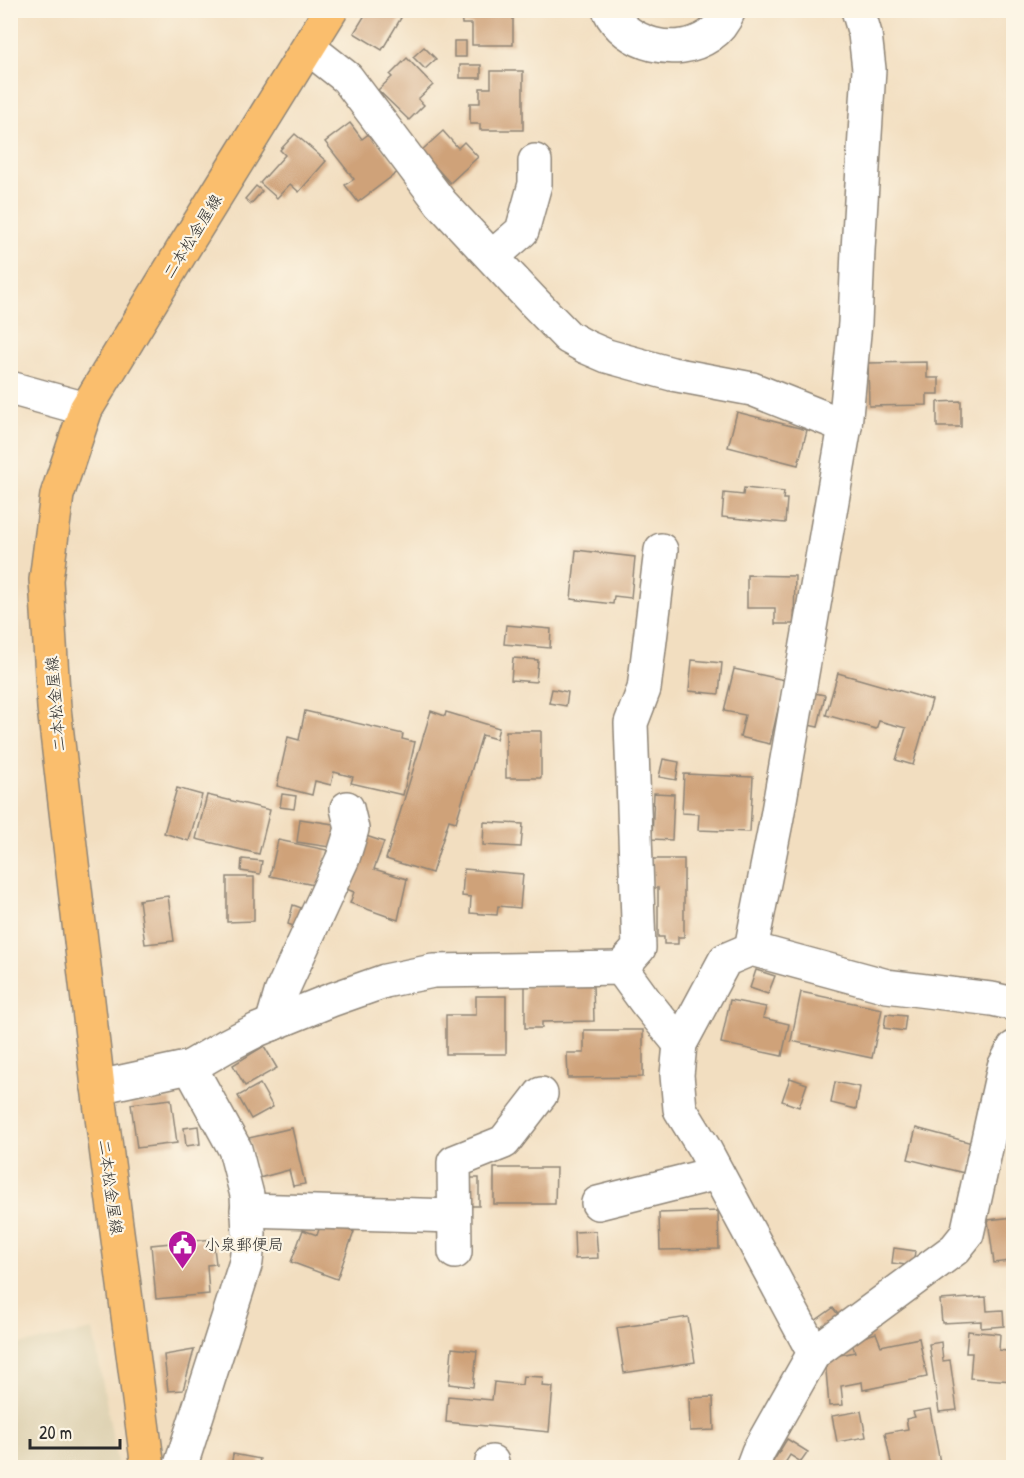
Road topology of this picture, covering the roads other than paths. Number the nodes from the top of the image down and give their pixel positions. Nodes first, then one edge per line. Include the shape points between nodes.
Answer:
1 (331, 10) edge
2 (609, 10) edge
3 (729, 10) edge
4 (858, 10) edge
5 (309, 48) junction
6 (535, 161) dead end
7 (492, 257) junction
8 (10, 388) edge
9 (86, 409) junction
10 (845, 426) junction
11 (661, 550) dead end
12 (346, 808) dead end
13 (751, 949) junction
14 (621, 968) junction
15 (1014, 1004) edge
16 (272, 1024) junction
17 (680, 1044) junction
18 (1014, 1048) edge
19 (190, 1067) junction
20 (98, 1087) junction
21 (541, 1094) dead end
22 (717, 1173) junction
23 (598, 1203) dead end
24 (247, 1210) junction
25 (454, 1216) junction
26 (455, 1252) dead end
27 (814, 1353) junction
28 (148, 1467) edge
29 (180, 1467) edge
30 (752, 1467) edge

1 - 5 main road, 二本松金屋線
2 - 3 street via 627,33 639,40 671,47 691,45 710,36
4 - 10 street via 869,69 855,323
5 - 7 street via 346,78 441,203
5 - 9 main road, 二本松金屋線
6 - 7 street via 535,184 522,231
7 - 10 street via 568,337 586,347 672,374 752,389
8 - 9 street
9 - 20 main road, 二本松金屋線 via 57,495 46,580 54,708
10 - 13 street
11 - 14 street via 644,688 631,723 639,948
12 - 16 street via 352,829 343,858 281,993
13 - 15 street via 887,986
13 - 17 street via 725,960
14 - 16 street via 433,971 385,981
14 - 17 street
16 - 19 street
17 - 22 street via 680,1109
18 - 27 street via 1004,1067 967,1234 955,1249
19 - 20 street
19 - 24 street via 235,1149
20 - 28 main road, 二本松金屋線
21 - 25 street via 504,1142 454,1162
22 - 23 street
22 - 27 street
24 - 25 street
24 - 29 street via 246,1262
25 - 26 street
27 - 30 street

